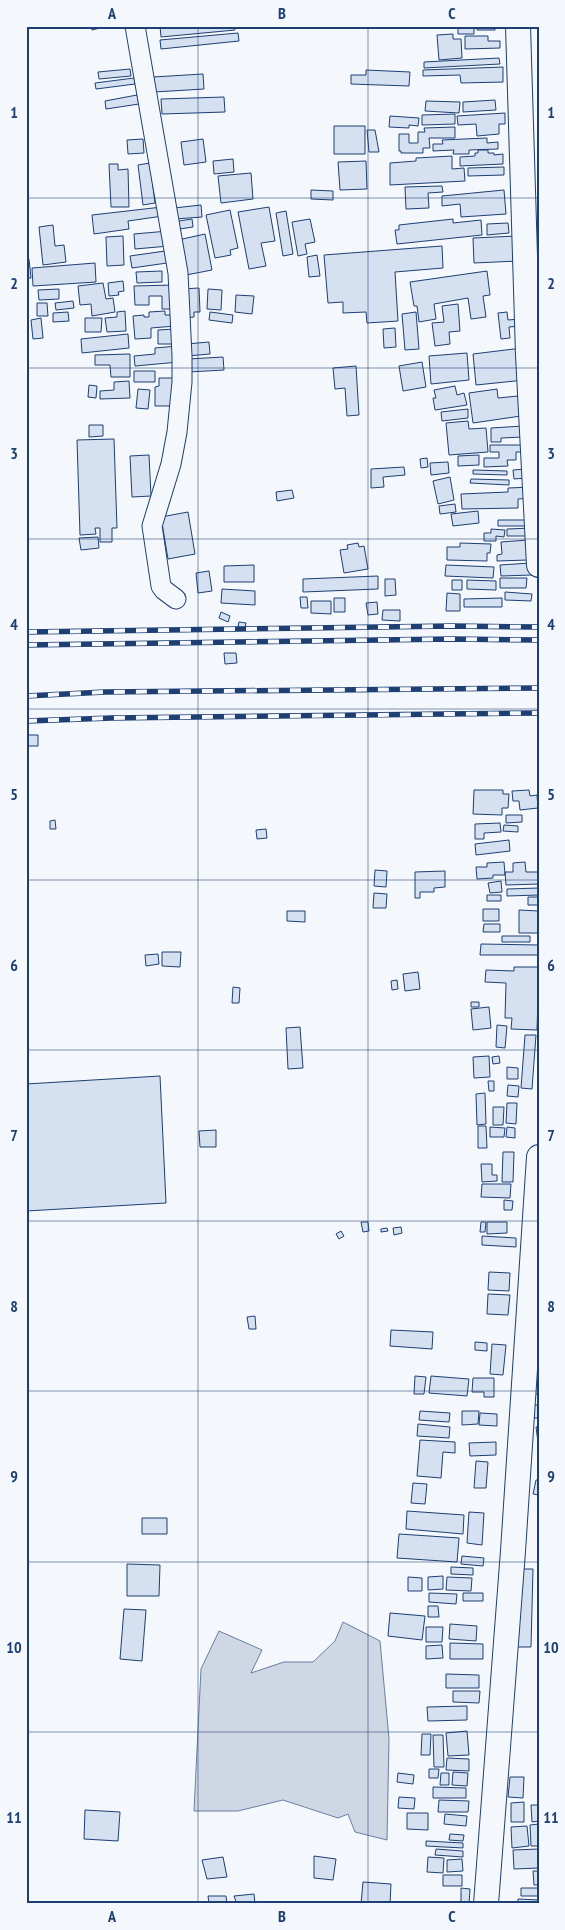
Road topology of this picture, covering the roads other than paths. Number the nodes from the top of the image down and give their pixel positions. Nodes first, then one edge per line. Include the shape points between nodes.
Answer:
1 (135, 26) edge
2 (518, 26) edge
3 (539, 565) edge
4 (176, 599) dead end
5 (539, 1157) edge
6 (486, 1904) edge

1 - 4 street via 178,273 182,365 178,424 168,478 152,520 161,586
2 - 3 main road via 528,356
5 - 6 main road

